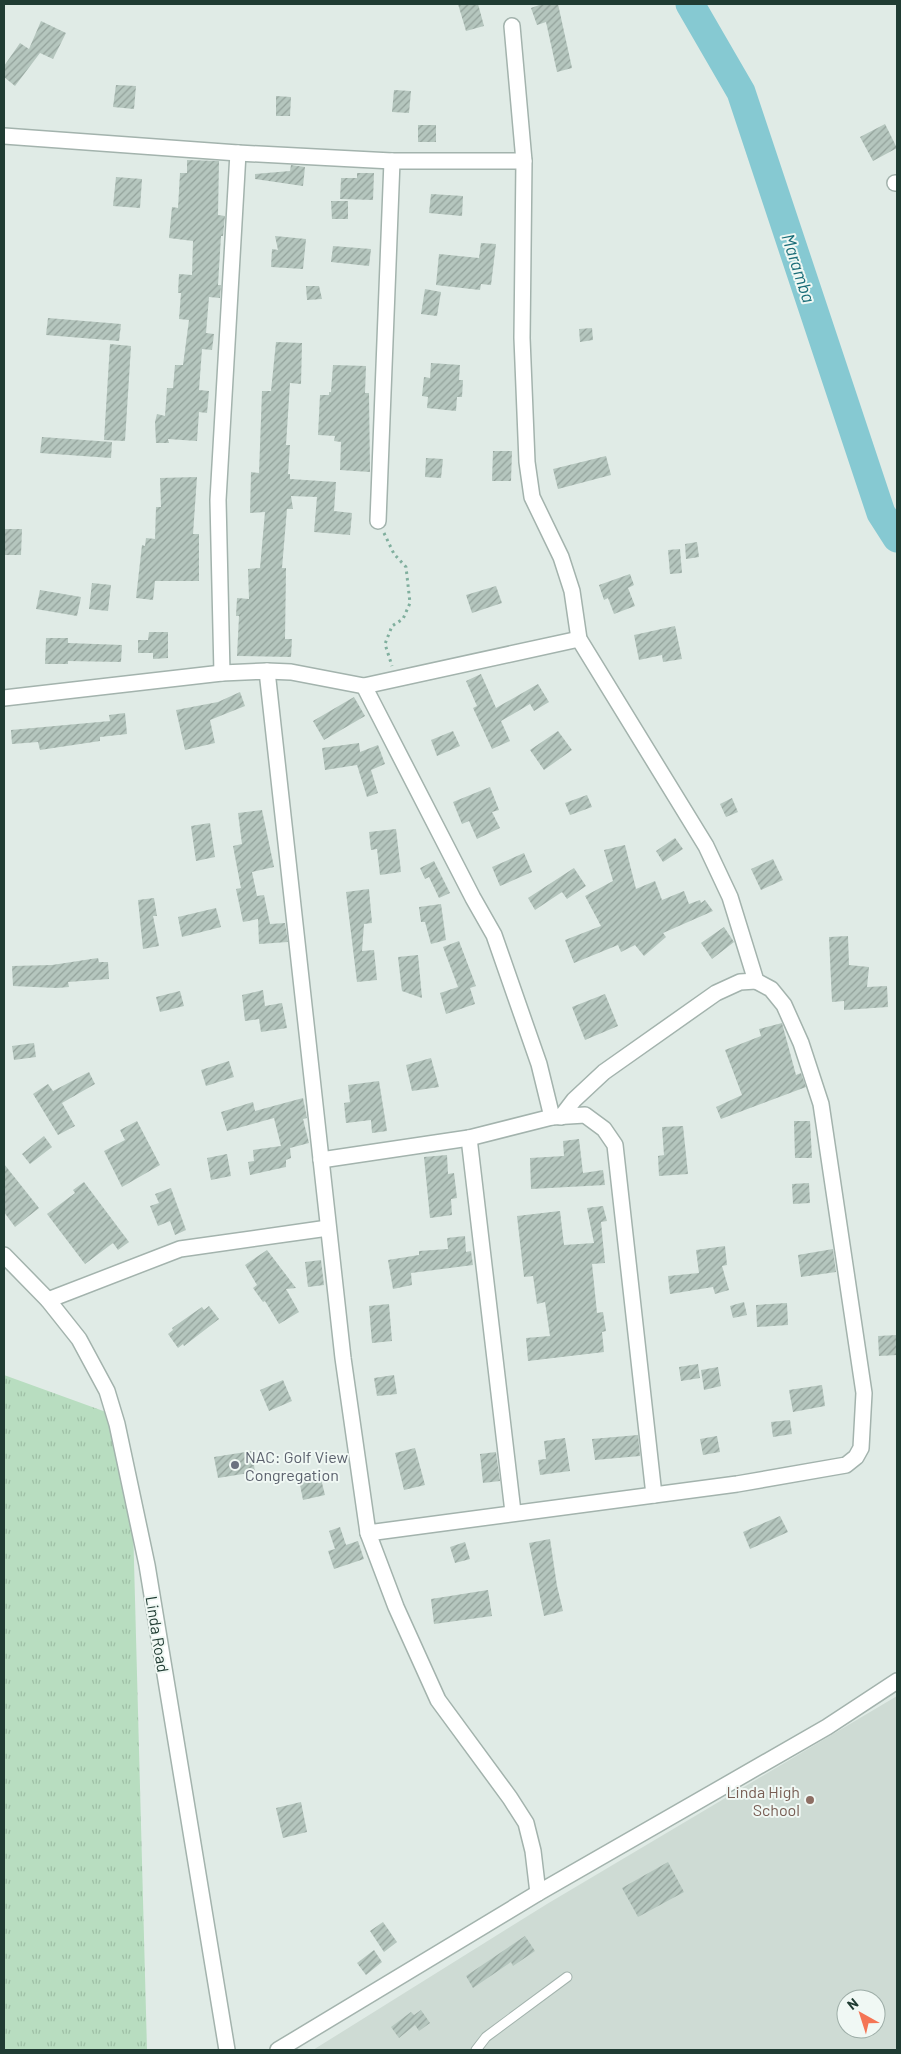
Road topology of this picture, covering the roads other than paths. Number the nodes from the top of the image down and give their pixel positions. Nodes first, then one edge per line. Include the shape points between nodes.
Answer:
1 (512, 26) dead end
2 (4, 136) edge
3 (238, 153) junction
4 (392, 161) junction
5 (524, 161) junction
6 (378, 521) road end
7 (579, 639) junction
8 (267, 671) junction
9 (222, 673) junction
10 (364, 686) junction
11 (4, 698) edge
12 (756, 981) junction
13 (557, 1117) junction
14 (469, 1138) junction
15 (321, 1160) junction
16 (328, 1228) junction
17 (4, 1255) edge
18 (48, 1300) junction
19 (654, 1496) junction
20 (513, 1512) junction
21 (368, 1533) junction
22 (897, 1681) edge
23 (538, 1893) junction
24 (566, 1977) dead end
25 (227, 2050) edge
26 (278, 2050) edge
27 (476, 2050) edge

1 - 5 street
2 - 3 street
3 - 4 street
3 - 9 street via 218,500
4 - 5 street
4 - 6 street
5 - 7 street via 522,338 526,462 532,497 561,557 572,592
7 - 10 street
7 - 12 street via 706,846 730,897
8 - 9 street
8 - 10 street via 292,672
8 - 15 street
9 - 11 street
10 - 13 street via 494,935
12 - 13 street via 740,982 716,994 604,1072
12 - 19 street via 771,989 784,1005 801,1043 821,1104 864,1392 861,1448 846,1465
13 - 14 street
13 - 19 street via 585,1116 604,1129 615,1145
14 - 15 street
14 - 20 street
15 - 16 street
16 - 18 street via 180,1249
16 - 21 street via 342,1358
17 - 18 street, Linda Road
18 - 25 street, Linda Road via 79,1339 95,1366 117,1424 147,1565
19 - 20 street
20 - 21 street
21 - 23 street via 438,1700 526,1823
22 - 23 street via 827,1727
23 - 26 street
24 - 27 lane via 486,2037

